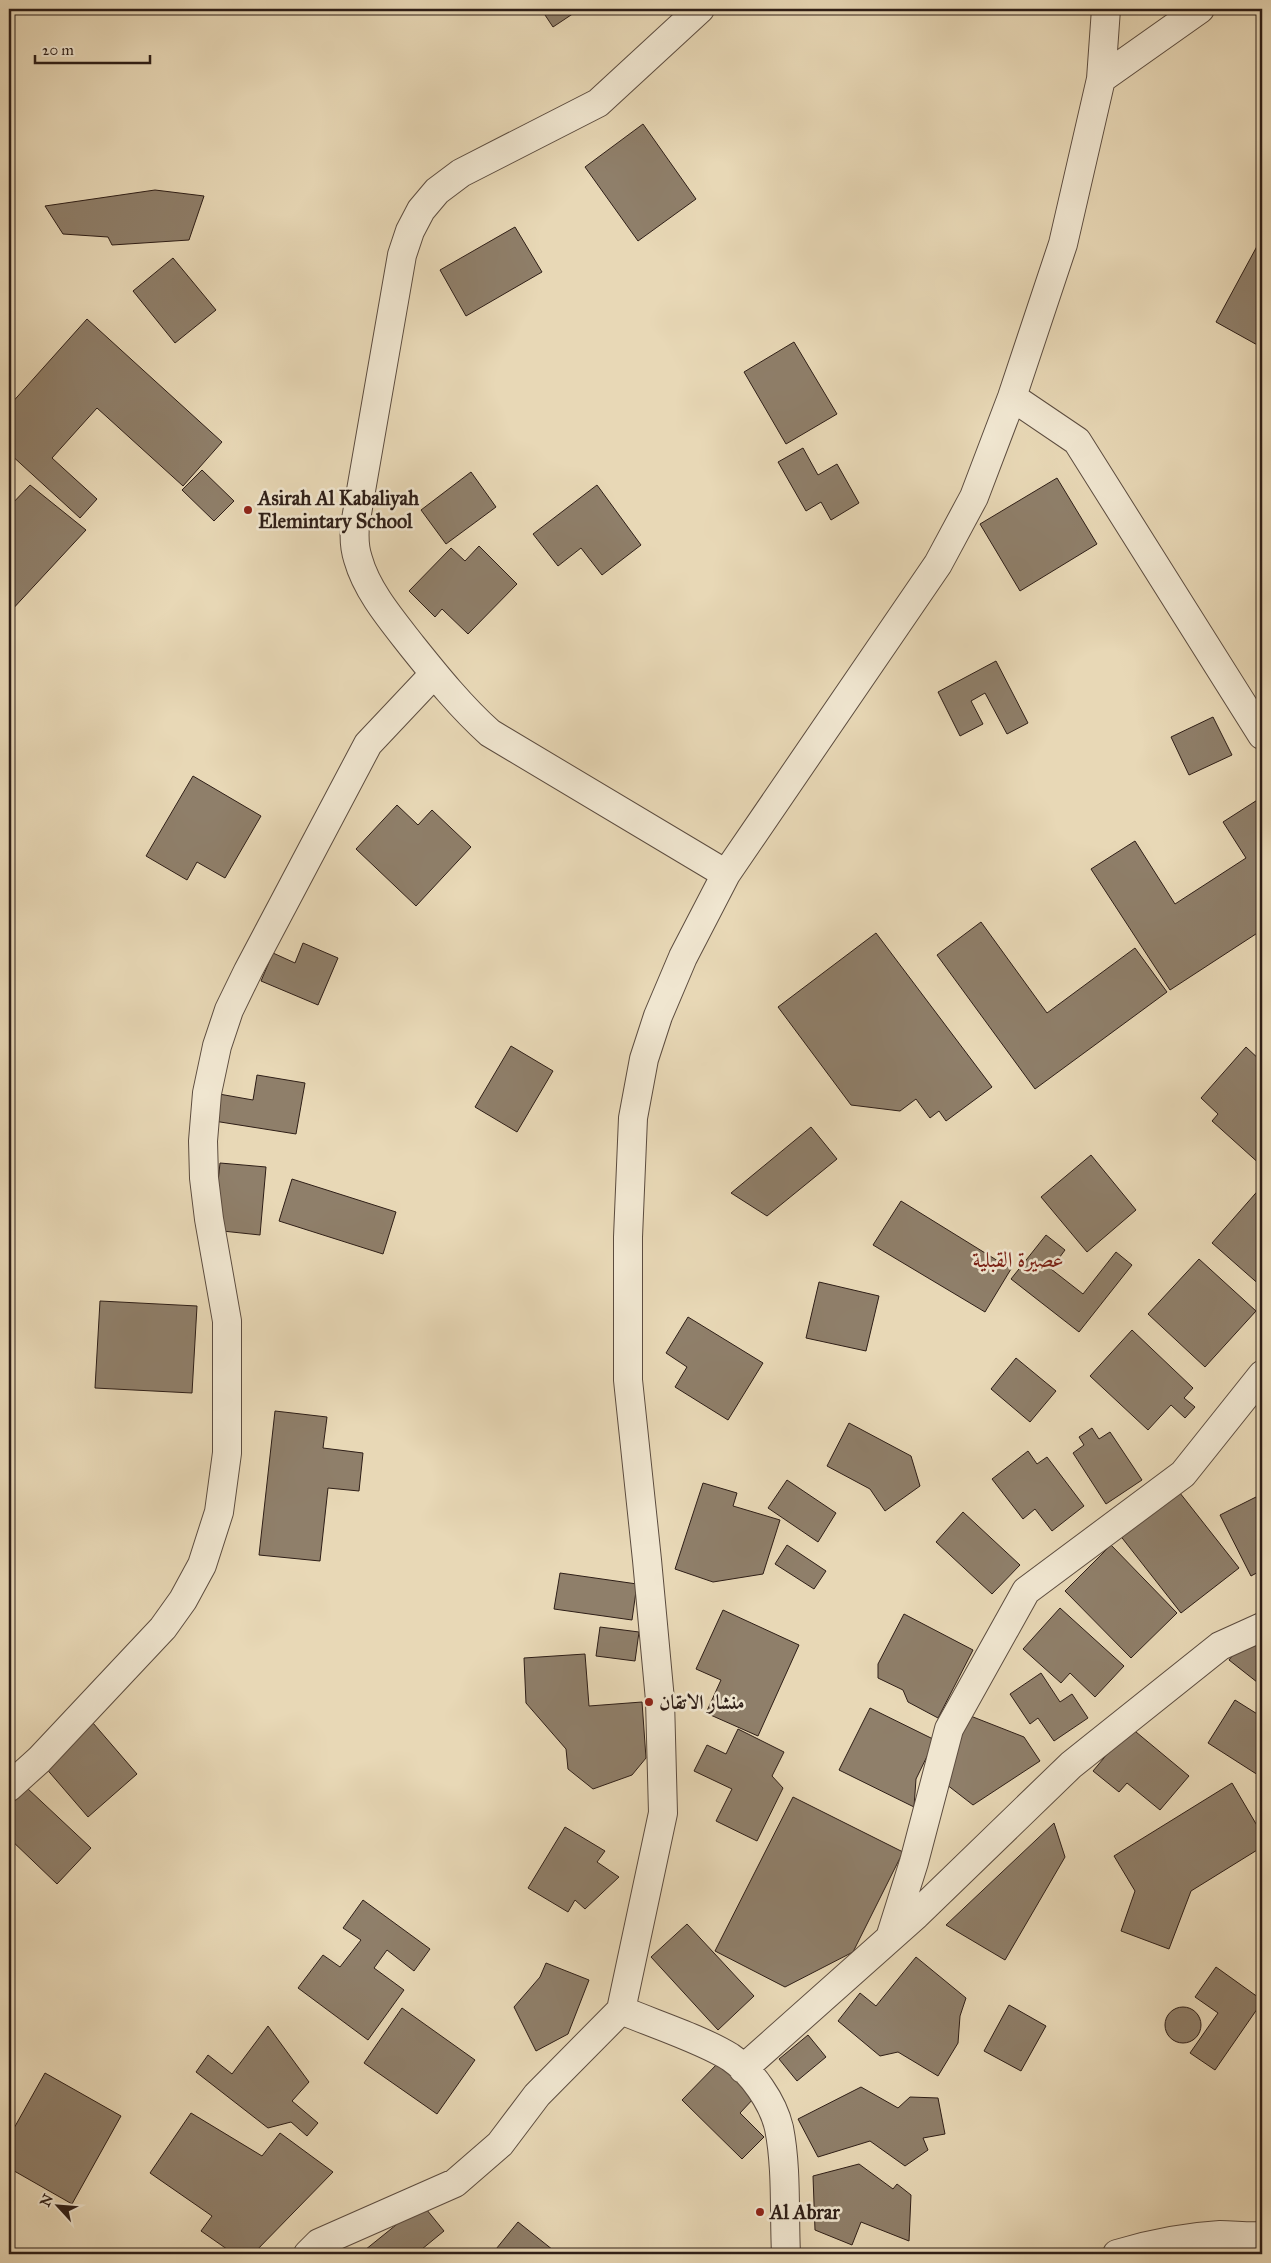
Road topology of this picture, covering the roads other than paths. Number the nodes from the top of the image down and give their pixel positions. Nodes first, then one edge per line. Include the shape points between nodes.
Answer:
1 (700, 9) edge
2 (1106, 9) edge
3 (1200, 9) edge
4 (1102, 79) junction
5 (1012, 397) junction
6 (434, 674) junction
7 (1262, 735) edge
8 (726, 874) junction
9 (1262, 1375) edge
10 (1262, 1627) edge
11 (9, 1787) edge
12 (890, 1938) junction
13 (621, 2010) junction
14 (742, 2069) junction
15 (1262, 2236) edge
16 (308, 2254) edge
17 (786, 2254) edge
18 (1117, 2254) edge

1 - 6 street via 598,103 461,173 421,210 410,231 402,256 354,542 370,588
2 - 4 street
3 - 4 street
4 - 5 street via 1063,244
5 - 7 street via 1077,441
5 - 8 street via 974,497 938,564
6 - 8 street via 490,733
6 - 11 street via 368,744 248,971 217,1046 203,1141 209,1219 227,1321 227,1452 219,1512 202,1565 163,1628 39,1760
8 - 13 street via 683,957 658,1016 644,1059 633,1118 628,1237 628,1380 660,1700 663,1813
9 - 12 street via 1183,1474 1026,1591 949,1729
10 - 12 street via 1220,1646 1071,1765
12 - 14 street
13 - 14 street via 716,2050
13 - 16 street via 536,2094 500,2144 455,2183 319,2243
14 - 17 street via 767,2101 778,2127
15 - 18 street via 1184,2238

